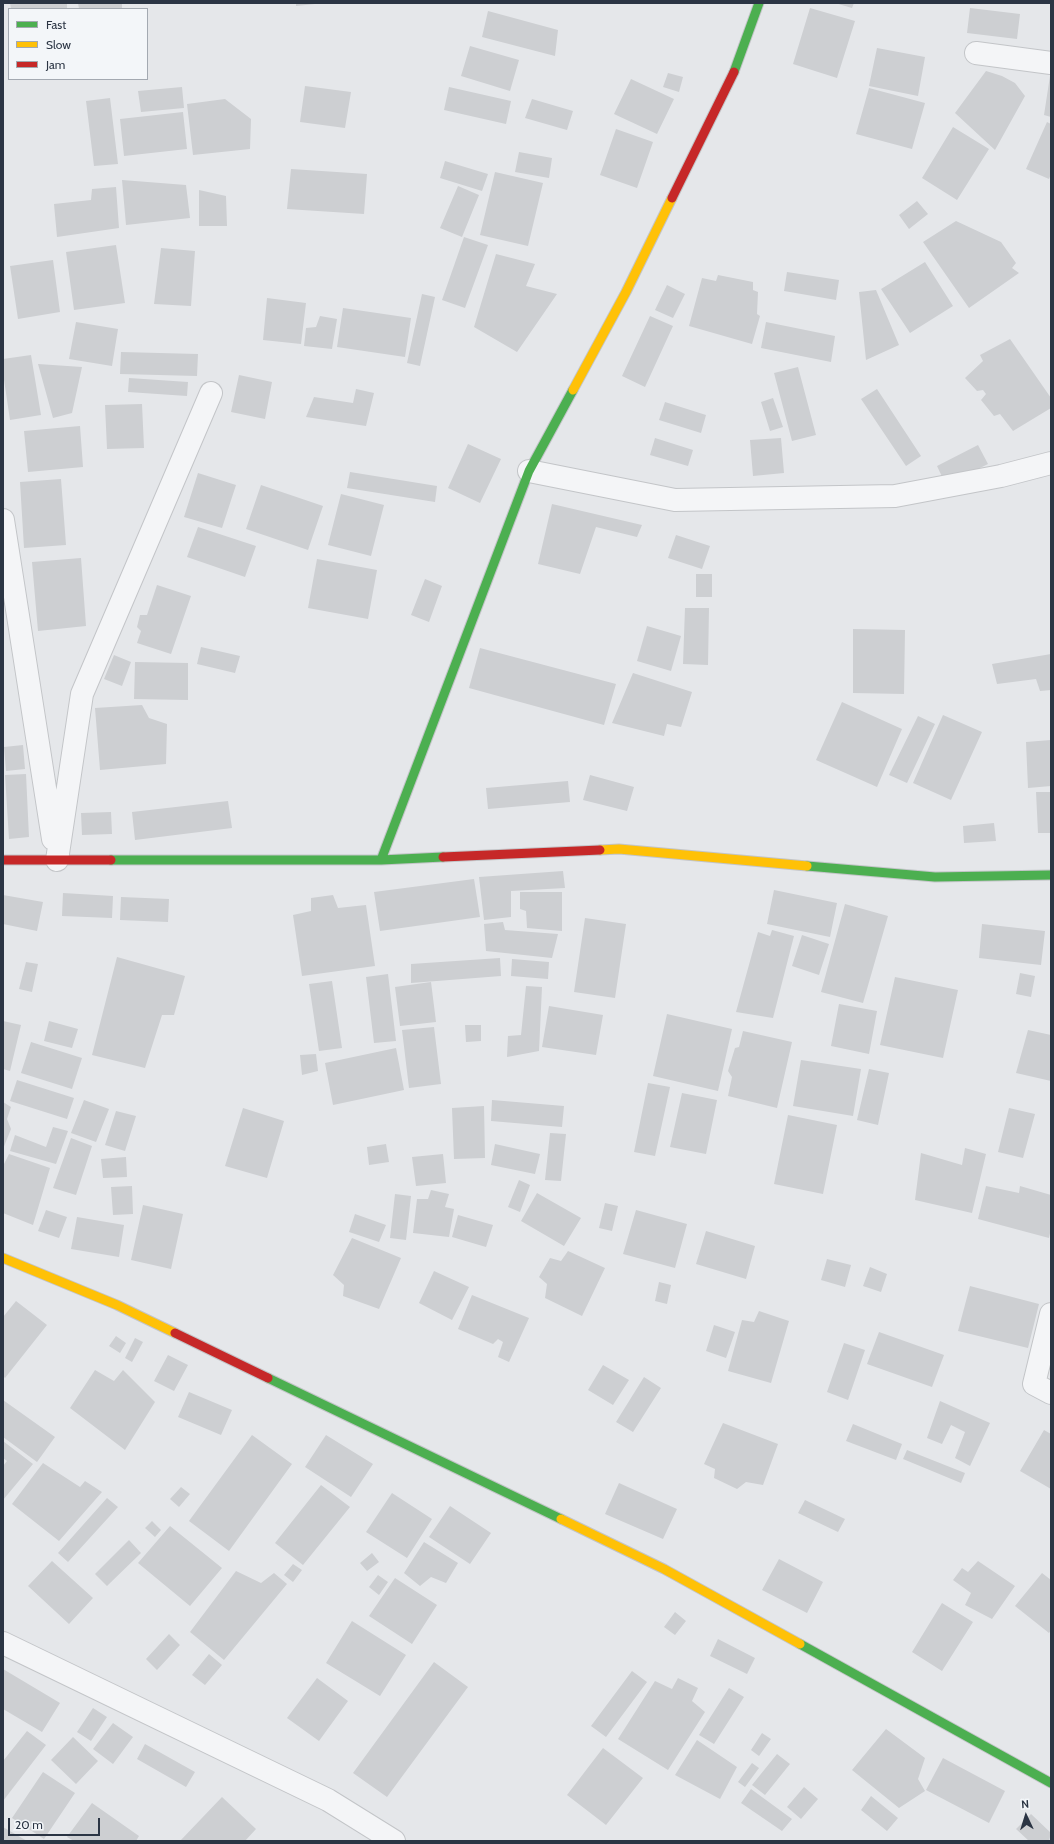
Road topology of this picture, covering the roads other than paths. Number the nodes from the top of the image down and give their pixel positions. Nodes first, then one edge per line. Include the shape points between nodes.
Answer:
1 (759, 3) edge
2 (976, 53) dead end
3 (1051, 63) edge
4 (211, 393) dead end
5 (1051, 463) edge
6 (529, 471) junction
7 (3, 520) edge
8 (3, 860) edge
9 (57, 860) junction
10 (381, 860) junction
11 (1051, 875) edge
12 (3, 1258) edge
13 (1051, 1314) edge
14 (1051, 1393) edge
15 (3, 1643) edge
16 (1051, 1783) edge
17 (394, 1841) edge

1 - 6 street via 733,75 626,292
2 - 3 street
4 - 9 street via 82,694
5 - 6 street via 1000,476 895,496 683,500
6 - 10 street
7 - 9 street
8 - 9 street
9 - 10 street
10 - 11 street via 619,849 936,877
12 - 16 street via 124,1309 664,1569
13 - 14 street via 1034,1384
15 - 17 street via 328,1800

